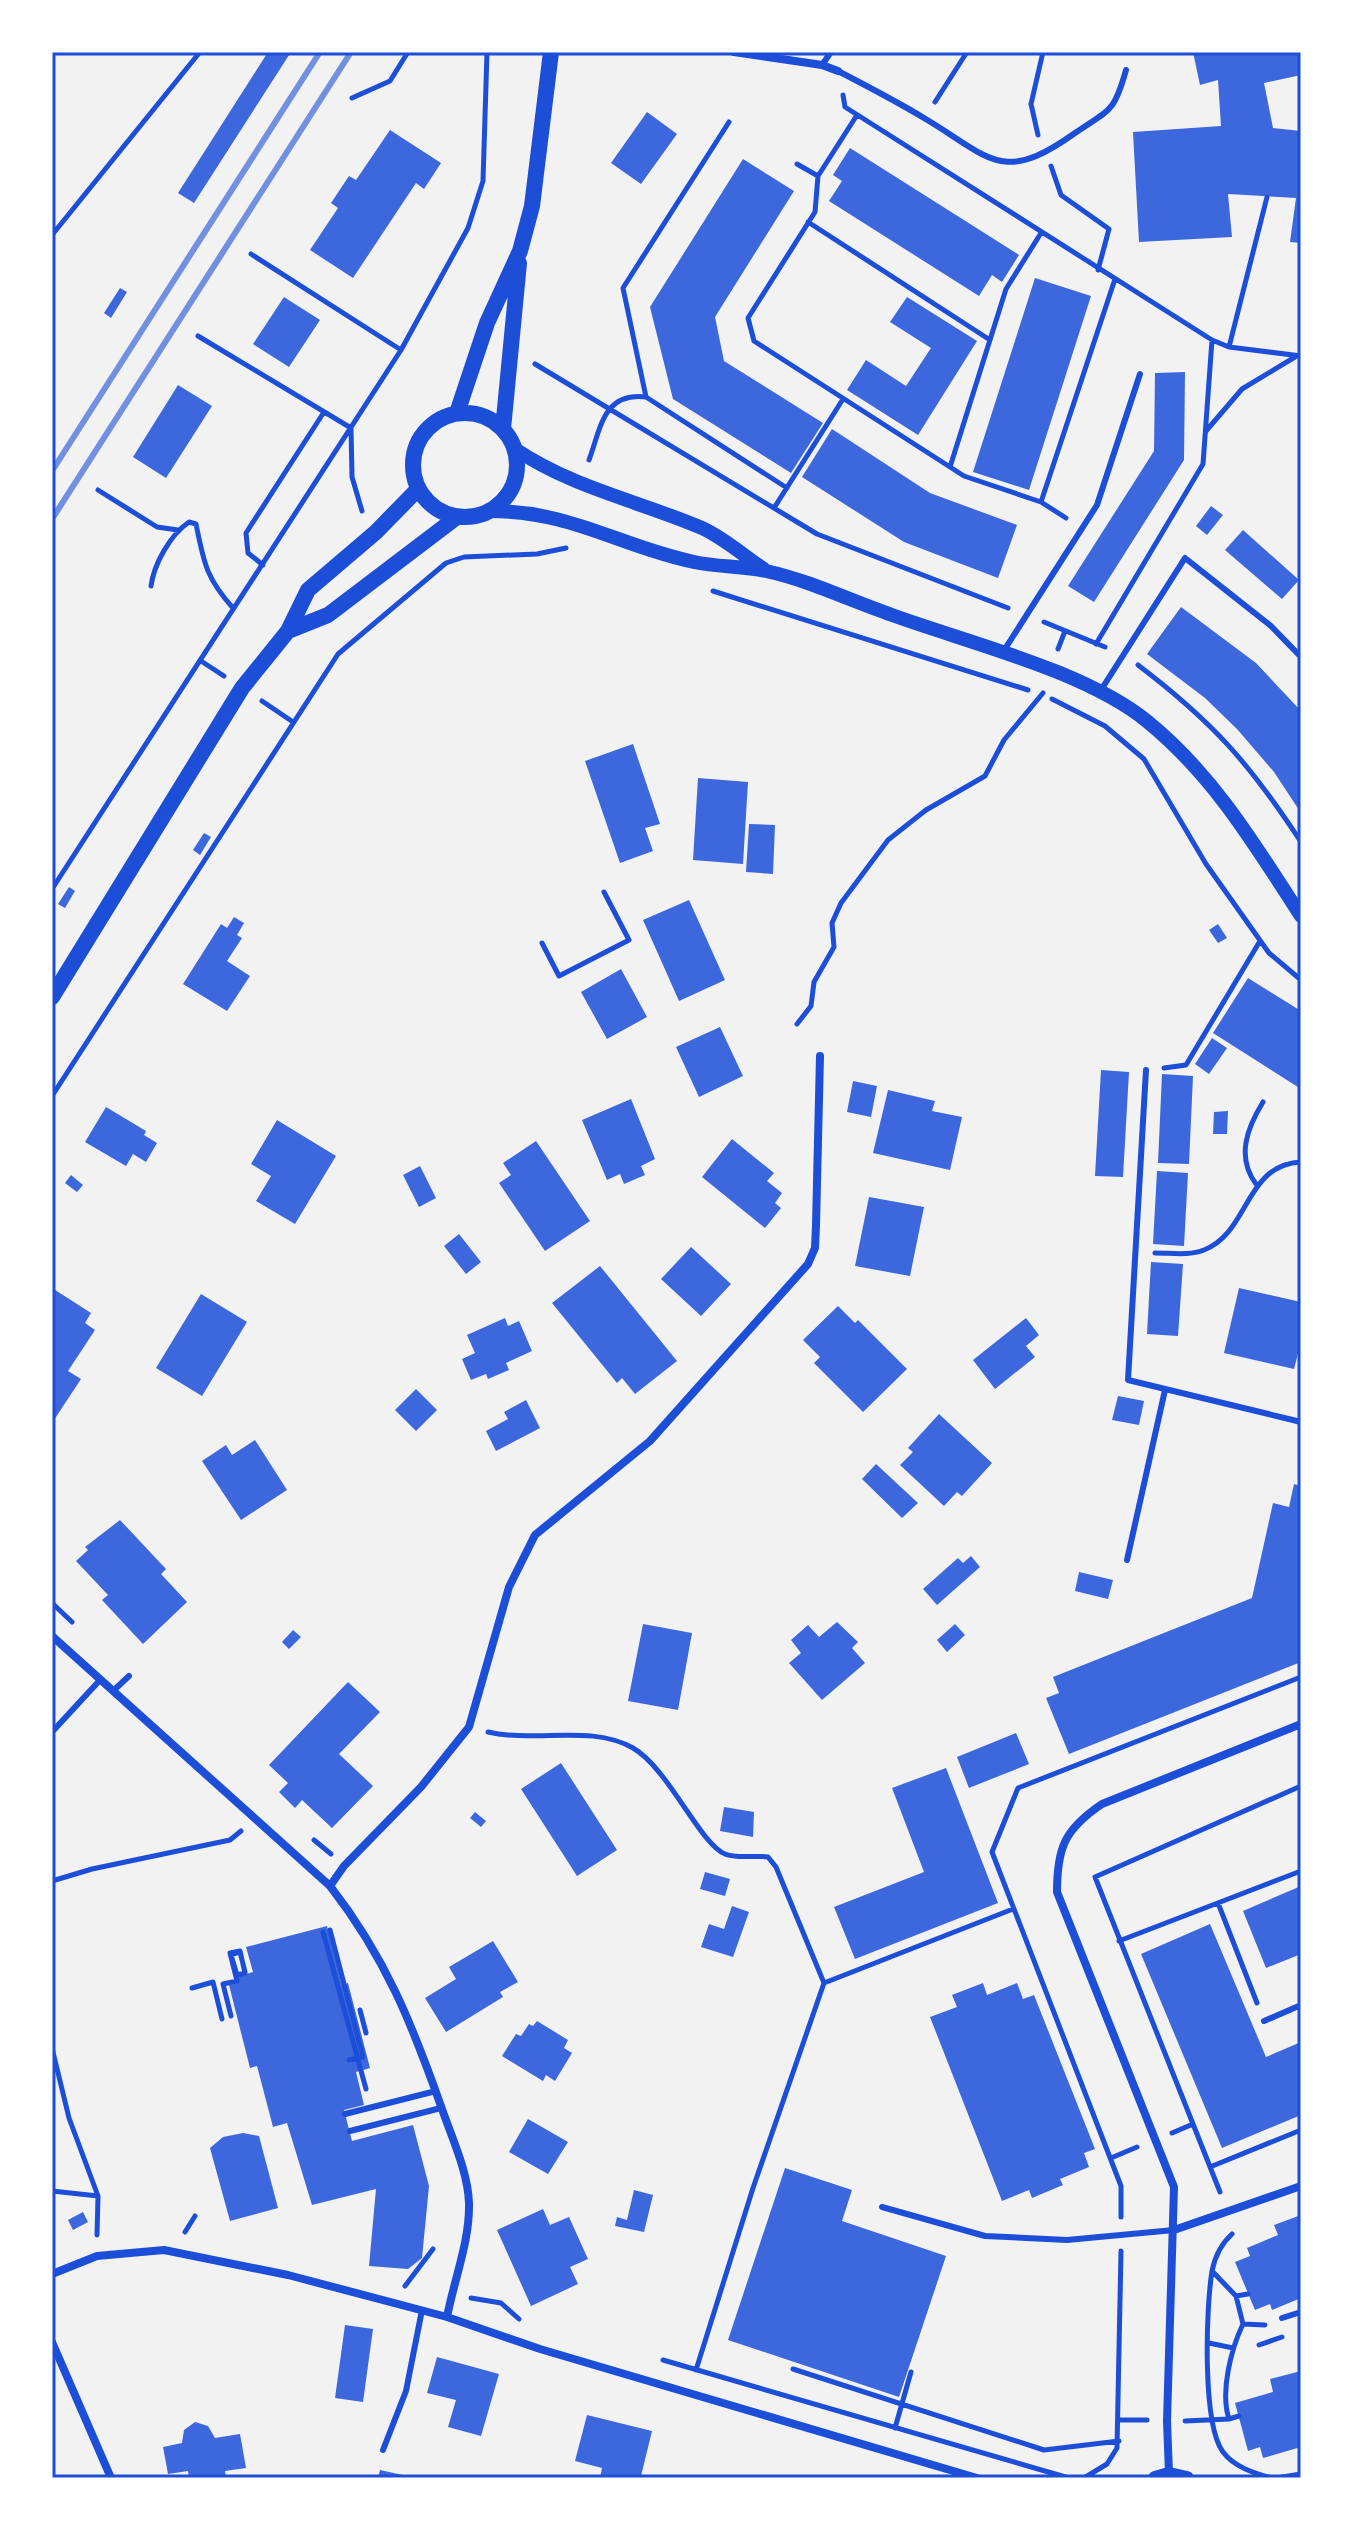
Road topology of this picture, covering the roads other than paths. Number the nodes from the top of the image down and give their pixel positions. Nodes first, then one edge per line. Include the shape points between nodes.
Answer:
1 (551, 52) edge
2 (734, 52) edge
3 (831, 52) edge
4 (822, 65) junction
5 (1126, 70) dead end
6 (838, 71) joint
7 (520, 251) junction
8 (1140, 374) dead end
9 (457, 413) junction
10 (503, 429) junction
11 (515, 449) junction
12 (418, 489) junction
13 (489, 511) junction
14 (457, 517) junction
15 (768, 571) junction
16 (288, 631) junction
17 (1002, 655) junction
18 (1301, 657) edge
19 (1100, 691) junction
20 (1301, 916) edge
21 (52, 997) edge
22 (820, 1056) dead end
23 (1146, 1070) road end
24 (1165, 1390) junction
25 (1301, 1422) edge
26 (1127, 1560) dead end
27 (52, 1636) edge
28 (129, 1676) dead end
29 (100, 1680) junction
30 (113, 1691) junction
31 (1301, 1724) edge
32 (52, 1732) edge
33 (330, 1886) junction
34 (1301, 2005) edge
35 (1264, 2021) road end
36 (436, 2091) junction
37 (441, 2108) junction
38 (345, 2114) dead end
39 (350, 2131) dead end
40 (1301, 2186) edge
41 (882, 2207) dead end
42 (1174, 2230) junction
43 (52, 2274) edge
44 (422, 2310) junction
45 (1301, 2312) edge
46 (447, 2317) junction
47 (1282, 2318) road end
48 (52, 2342) edge
49 (383, 2450) dead end
50 (952, 2474) edge
51 (1162, 2476) edge
52 (111, 2478) edge
53 (977, 2478) edge
54 (1187, 2478) edge

1 - 7 main road via 532,206
2 - 4 street
3 - 4 lane
4 - 6 street
5 - 6 lane via 1116,104 1047,153 1024,162 983,157
7 - 9 main road via 487,323
7 - 10 main road
8 - 17 lane via 1097,505
9 - 10 main road via 488,418
9 - 12 main road via 430,426 419,441 413,467
10 - 11 main road
11 - 13 main road via 515,483
11 - 15 street via 580,485 705,529
12 - 14 main road via 432,506
12 - 16 main road via 308,590
13 - 14 main road
13 - 15 street via 528,511 693,562
14 - 16 main road via 328,615
15 - 17 street
16 - 21 main road via 242,688
17 - 19 street
18 - 19 lane via 1271,626 1185,558
19 - 20 street via 1146,720 1190,759 1227,802
22 - 33 street via 815,1248 808,1264 650,1441 535,1535 509,1587 469,1727
23 - 24 lane via 1128,1380
24 - 25 lane
24 - 26 lane
27 - 29 street
28 - 30 lane
29 - 30 street
29 - 32 lane
30 - 33 street
31 - 42 street via 1102,1804 1075,1822 1057,1868 1057,1892 1174,2187
33 - 36 street via 365,1930 392,1980
34 - 35 lane
36 - 37 street
36 - 38 lane
37 - 39 lane
37 - 46 street via 469,2201
40 - 42 street
41 - 42 lane via 985,2236 1067,2240
42 - 51 street
43 - 44 street via 97,2256 164,2250
44 - 46 street
44 - 49 lane via 406,2391
45 - 47 lane
46 - 50 street
48 - 52 street
50 - 53 street
51 - 54 street

